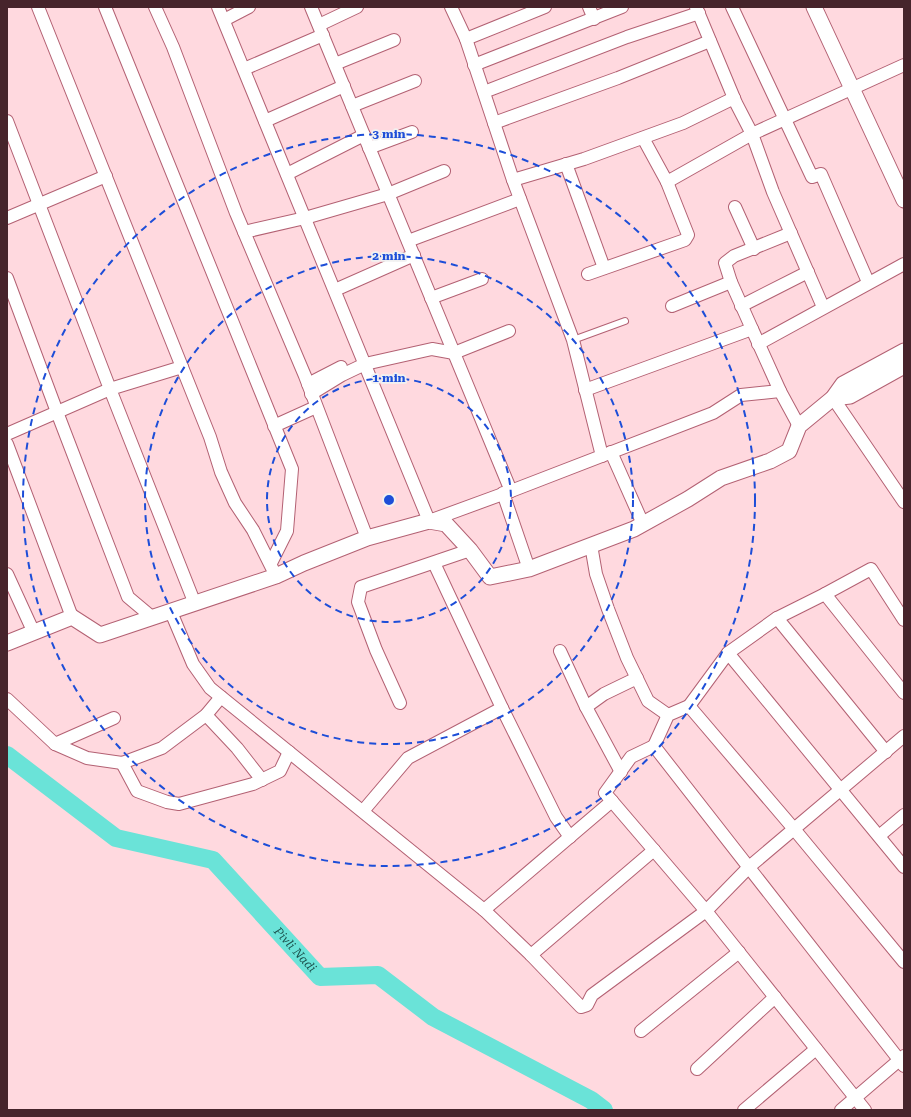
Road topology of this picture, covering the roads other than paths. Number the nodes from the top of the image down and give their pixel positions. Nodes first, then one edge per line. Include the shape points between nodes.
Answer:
1 (38, 7) edge
2 (105, 7) edge
3 (155, 7) edge
4 (218, 7) edge
5 (249, 7) edge
6 (311, 7) edge
7 (358, 7) edge
8 (451, 7) edge
9 (545, 7) edge
10 (589, 7) edge
11 (622, 7) edge
12 (732, 7) edge
13 (814, 7) edge
14 (698, 10) edge
15 (594, 19) junction
16 (224, 20) junction
17 (321, 30) junction
18 (466, 39) junction
19 (394, 40) dead end
20 (710, 41) junction
21 (335, 64) junction
22 (474, 65) junction
23 (904, 65) edge
24 (244, 69) junction
25 (415, 81) dead end
26 (344, 86) junction
27 (852, 89) junction
28 (484, 92) junction
29 (734, 98) junction
30 (352, 106) junction
31 (786, 120) junction
32 (7, 121) edge
33 (265, 121) junction
34 (494, 123) junction
35 (412, 132) dead end
36 (752, 134) junction
37 (364, 135) junction
38 (643, 138) junction
39 (369, 148) junction
40 (566, 164) junction
41 (444, 171) dead end
42 (287, 174) junction
43 (106, 176) junction
44 (513, 180) junction
45 (667, 182) junction
46 (388, 194) junction
47 (520, 199) junction
48 (904, 200) edge
49 (38, 205) junction
50 (735, 207) dead end
51 (7, 218) edge
52 (305, 218) junction
53 (244, 232) junction
54 (791, 233) junction
55 (408, 241) junction
56 (754, 249) junction
57 (414, 255) junction
58 (904, 264) edge
59 (604, 268) junction
60 (808, 272) junction
61 (588, 274) dead end
62 (7, 278) edge
63 (482, 279) dead end
64 (731, 282) junction
65 (868, 282) junction
66 (335, 290) junction
67 (431, 298) junction
68 (672, 306) dead end
69 (741, 306) junction
70 (823, 307) junction
71 (625, 321) dead end
72 (752, 329) junction
73 (509, 331) dead end
74 (573, 340) junction
75 (758, 344) junction
76 (904, 351) edge
77 (454, 353) junction
78 (364, 360) junction
79 (904, 366) edge
80 (182, 367) junction
81 (110, 389) junction
82 (310, 389) junction
83 (585, 390) junction
84 (780, 391) junction
85 (833, 398) junction
86 (316, 407) junction
87 (57, 412) junction
88 (274, 426) junction
89 (799, 426) junction
90 (7, 434) edge
91 (7, 444) edge
92 (606, 454) junction
93 (507, 492) junction
94 (904, 502) edge
95 (429, 521) junction
96 (643, 524) junction
97 (367, 538) junction
98 (591, 545) junction
99 (470, 550) junction
100 (434, 563) junction
101 (529, 569) junction
102 (273, 570) junction
103 (8, 581) edge
104 (825, 594) junction
105 (195, 604) junction
106 (171, 612) junction
107 (72, 617) junction
108 (153, 618) junction
109 (777, 618) junction
110 (904, 620) edge
111 (34, 633) junction
112 (7, 643) edge
113 (560, 651) dead end
114 (728, 653) junction
115 (637, 678) junction
116 (904, 693) edge
117 (221, 697) junction
118 (7, 699) edge
119 (400, 703) dead end
120 (689, 706) junction
121 (586, 707) junction
122 (502, 708) junction
123 (206, 715) junction
124 (668, 715) junction
125 (114, 718) dead end
126 (904, 736) edge
127 (55, 744) junction
128 (654, 746) junction
129 (289, 752) junction
130 (886, 752) junction
131 (122, 763) junction
132 (620, 772) junction
133 (262, 780) junction
134 (841, 789) junction
135 (612, 801) junction
136 (363, 811) junction
137 (904, 815) edge
138 (794, 829) junction
139 (570, 836) junction
140 (879, 836) junction
141 (654, 850) junction
142 (749, 867) junction
143 (904, 867) edge
144 (484, 910) junction
145 (706, 911) junction
146 (739, 952) junction
147 (531, 955) junction
148 (904, 962) edge
149 (775, 998) junction
150 (641, 1031) dead end
151 (816, 1049) junction
152 (902, 1061) edge
153 (697, 1069) dead end
154 (855, 1098) junction
155 (744, 1110) edge
156 (841, 1110) edge
157 (865, 1110) edge

1 - 43 street
2 - 88 street
3 - 53 street via 173,47
4 - 16 street
5 - 16 street
6 - 17 street
7 - 17 street
8 - 18 street
9 - 18 street
10 - 15 street
11 - 15 street
12 - 31 street
13 - 27 street
14 - 20 street
14 - 28 street
15 - 22 street
16 - 24 street
17 - 21 street
17 - 24 street
18 - 22 street
19 - 21 street
20 - 29 street
20 - 34 street
21 - 26 street
22 - 28 street
23 - 27 street
24 - 33 street
25 - 30 street
26 - 30 street
26 - 33 street
27 - 31 street
27 - 48 street
28 - 34 street
29 - 36 street
29 - 38 street via 683,123
30 - 37 street
31 - 36 street
31 - 65 street via 812,177 821,174
32 - 49 street
33 - 42 street
34 - 44 street
35 - 39 street
36 - 45 street
36 - 54 street
37 - 39 street
37 - 42 street
38 - 40 street
38 - 45 street
39 - 46 street
40 - 44 street
40 - 59 street
41 - 46 street
42 - 52 street
43 - 49 street
43 - 80 street
44 - 47 street
45 - 59 street via 688,236 685,240
46 - 52 street
46 - 55 street
47 - 55 street
47 - 74 street
49 - 51 street
49 - 81 street
50 - 56 street
52 - 53 street
52 - 66 street
53 - 82 street
54 - 56 street
54 - 60 street
55 - 57 street
56 - 64 street via 734,256 725,263
57 - 66 street
57 - 67 street
58 - 65 street
59 - 61 street
60 - 69 street
60 - 70 street
62 - 87 street
63 - 67 street
64 - 68 street
64 - 69 street
65 - 70 street
66 - 78 street
67 - 77 street
69 - 72 street
70 - 75 street
71 - 74 lane
72 - 75 street
72 - 83 street
73 - 77 street
74 - 83 street
75 - 84 street
76 - 85 street via 843,384
77 - 78 street via 432,349
77 - 93 street
78 - 82 street via 342,375
78 - 95 street
79 - 85 street via 850,396
80 - 81 street
80 - 102 street via 221,472 235,503 253,530
81 - 87 street
81 - 105 street
82 - 86 street
83 - 92 street
84 - 89 street
84 - 92 street via 741,395 713,413
85 - 89 street
85 - 94 street
86 - 88 street
86 - 97 street
87 - 90 street
87 - 108 street via 128,598
88 - 102 street via 292,469 287,531
89 - 96 street via 789,452 721,478
91 - 107 street
92 - 93 street
92 - 96 street
93 - 95 street
93 - 101 street
95 - 97 street
95 - 99 street via 446,524
96 - 98 street
97 - 102 street via 304,563
98 - 101 street
98 - 115 street via 596,574 608,609
99 - 100 street
99 - 101 street via 490,577
100 - 119 street via 361,587 358,602
100 - 122 street
102 - 105 street
103 - 111 street
104 - 109 street
104 - 110 street via 871,569
104 - 116 street
105 - 106 street
106 - 108 street
106 - 117 street via 193,664 210,688
107 - 108 street via 100,635
107 - 111 street
109 - 114 street
109 - 130 street
111 - 112 street
113 - 121 street
114 - 120 street
114 - 134 street
115 - 121 street via 604,694
115 - 124 street via 648,701
117 - 123 street
117 - 129 street
118 - 127 street
120 - 124 street
120 - 138 street
121 - 132 street
122 - 136 street via 408,758
122 - 139 street via 556,817
123 - 131 street via 162,748
123 - 133 street
124 - 128 street
125 - 127 street
126 - 130 street
127 - 131 street via 87,758
128 - 132 street via 631,757
128 - 142 street
129 - 133 street via 280,771
129 - 136 street
130 - 134 street
131 - 133 street via 137,791 179,804
132 - 135 street via 605,793
134 - 138 street
134 - 140 street
135 - 139 street
135 - 141 street
136 - 144 street
137 - 140 street
138 - 142 street
138 - 148 street
139 - 144 street
140 - 143 street
141 - 145 street
141 - 147 street
142 - 145 street
142 - 152 street
144 - 147 street
145 - 146 street
145 - 147 street via 592,995 587,1005 581,1007
146 - 149 street
146 - 150 street
149 - 151 street
149 - 153 street
151 - 154 street
151 - 155 street
152 - 154 street
154 - 156 street
154 - 157 street

